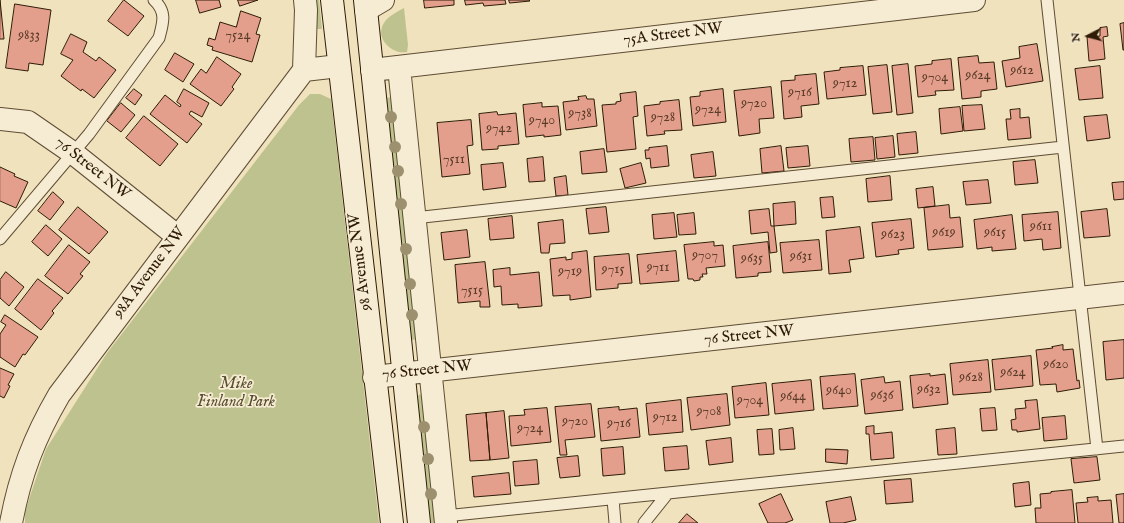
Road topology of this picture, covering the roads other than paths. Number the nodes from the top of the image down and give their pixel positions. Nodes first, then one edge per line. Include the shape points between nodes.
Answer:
1 (154, 0) edge
2 (305, 0) edge
3 (332, 0) edge
4 (974, 0) edge
5 (1047, 0) edge
6 (951, 1) edge
7 (371, 3) edge
8 (339, 66) junction
9 (399, 67) junction
10 (304, 70) junction
11 (372, 70) junction
12 (0, 119) edge
13 (1063, 147) junction
14 (73, 153) junction
15 (414, 218) junction
16 (177, 236) junction
17 (0, 239) edge
18 (1124, 293) edge
19 (1080, 298) junction
20 (430, 372) junction
21 (404, 374) junction
22 (374, 377) junction
23 (1124, 446) edge
24 (1097, 449) junction
25 (668, 493) junction
26 (613, 499) junction
27 (446, 520) edge
28 (11, 523) edge
29 (392, 523) edge
30 (419, 523) edge
31 (616, 523) edge
32 (644, 523) edge

1 - 14 lane via 159,4 164,20 159,38
2 - 10 street
3 - 8 street, 98 Avenue NW
4 - 6 street, 75A Street NW
5 - 13 lane
6 - 9 street, 75A Street NW
7 - 11 street, 98 Avenue NW
8 - 10 street
8 - 22 street, 98 Avenue NW
9 - 11 street, 75A Street NW
9 - 15 street
10 - 16 street, 98A Avenue NW
11 - 21 street, 98 Avenue NW
12 - 14 street, 76 Street NW via 28,122
13 - 15 lane
13 - 19 lane
14 - 16 street, 76 Street NW
14 - 17 lane
15 - 20 street
16 - 28 street, 98A Avenue NW via 59,395 45,418 24,469
18 - 19 street, 76 Street NW
19 - 20 street, 76 Street NW
19 - 24 lane
20 - 21 street, 76 Street NW
20 - 27 street
21 - 22 street, 76 Street NW
21 - 30 street, 98 Avenue NW
22 - 29 street, 98 Avenue NW
23 - 24 lane
24 - 25 lane
25 - 26 lane
25 - 32 lane
26 - 27 lane
26 - 31 lane

